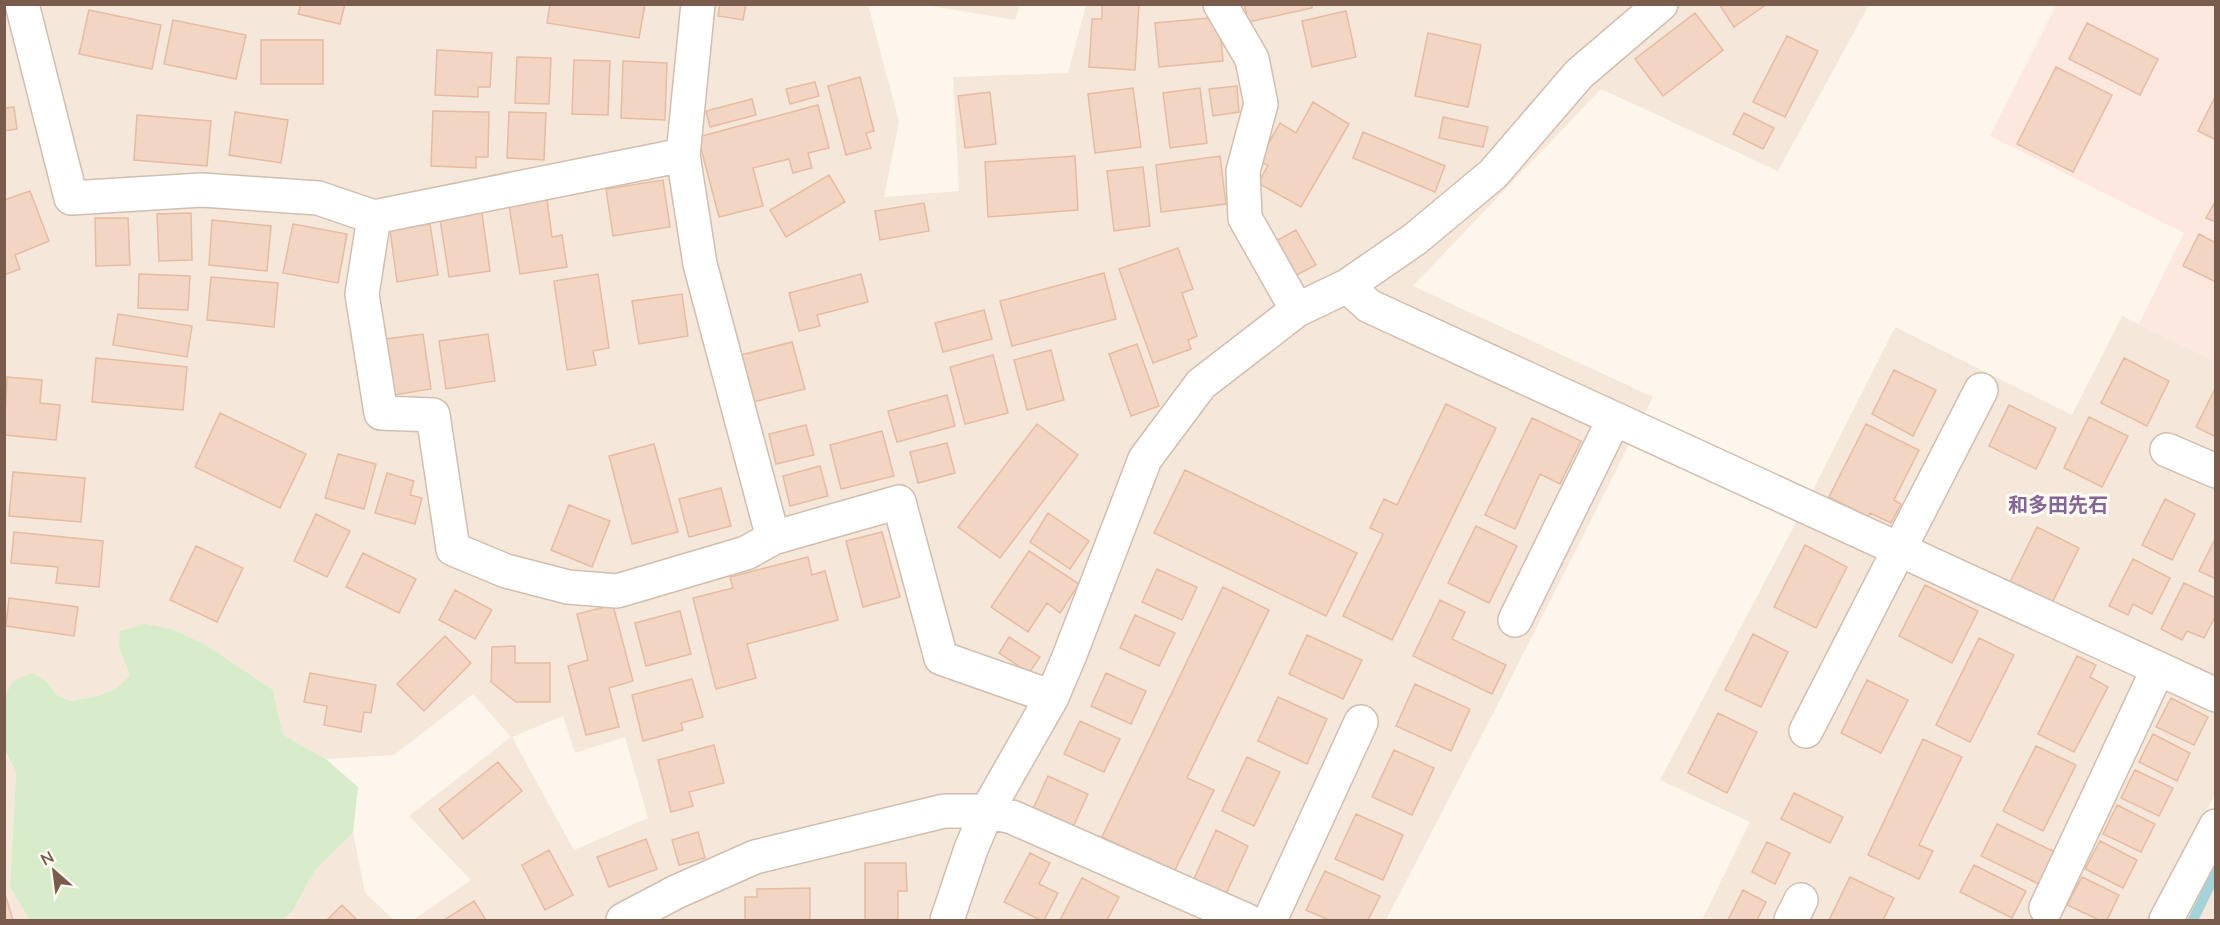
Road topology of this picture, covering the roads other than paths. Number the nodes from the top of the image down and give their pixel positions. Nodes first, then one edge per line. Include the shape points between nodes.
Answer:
1 (22, 4) edge
2 (698, 4) edge
3 (1220, 4) edge
4 (1661, 4) edge
5 (683, 155) junction
6 (374, 217) junction
7 (1347, 286) junction
8 (1297, 310) junction
9 (1981, 390) dead end
10 (1614, 419) junction
11 (2167, 450) dead end
12 (2216, 471) edge
13 (773, 538) junction
14 (1899, 550) junction
15 (1515, 620) dead end
16 (2158, 669) junction
17 (2216, 695) edge
18 (1052, 697) junction
19 (1361, 722) dead end
20 (1806, 731) dead end
21 (987, 811) junction
22 (2216, 826) edge
23 (2046, 908) dead end
24 (623, 921) edge
25 (947, 921) edge
26 (1246, 921) edge
27 (1270, 921) edge
28 (2166, 921) edge

1 - 6 street via 71,198 202,190 318,198
2 - 5 street
3 - 8 street via 1251,59 1261,104 1243,171 1245,218
4 - 7 street via 1579,74 1493,174 1415,239
5 - 6 street
5 - 13 street via 700,264
6 - 13 street via 362,294 381,413 433,415 453,549 506,571 568,587 617,591 746,553
7 - 8 street
7 - 10 street via 1369,306
8 - 18 street via 1201,384 1145,459
9 - 14 street
10 - 14 street
10 - 15 street
11 - 12 street
13 - 18 street via 898,502 940,658
14 - 16 street
14 - 20 street
16 - 17 street
16 - 23 street
18 - 21 street
19 - 27 street
21 - 24 street via 944,811 755,858 676,892
21 - 25 street
21 - 26 street via 1012,817
22 - 28 street

